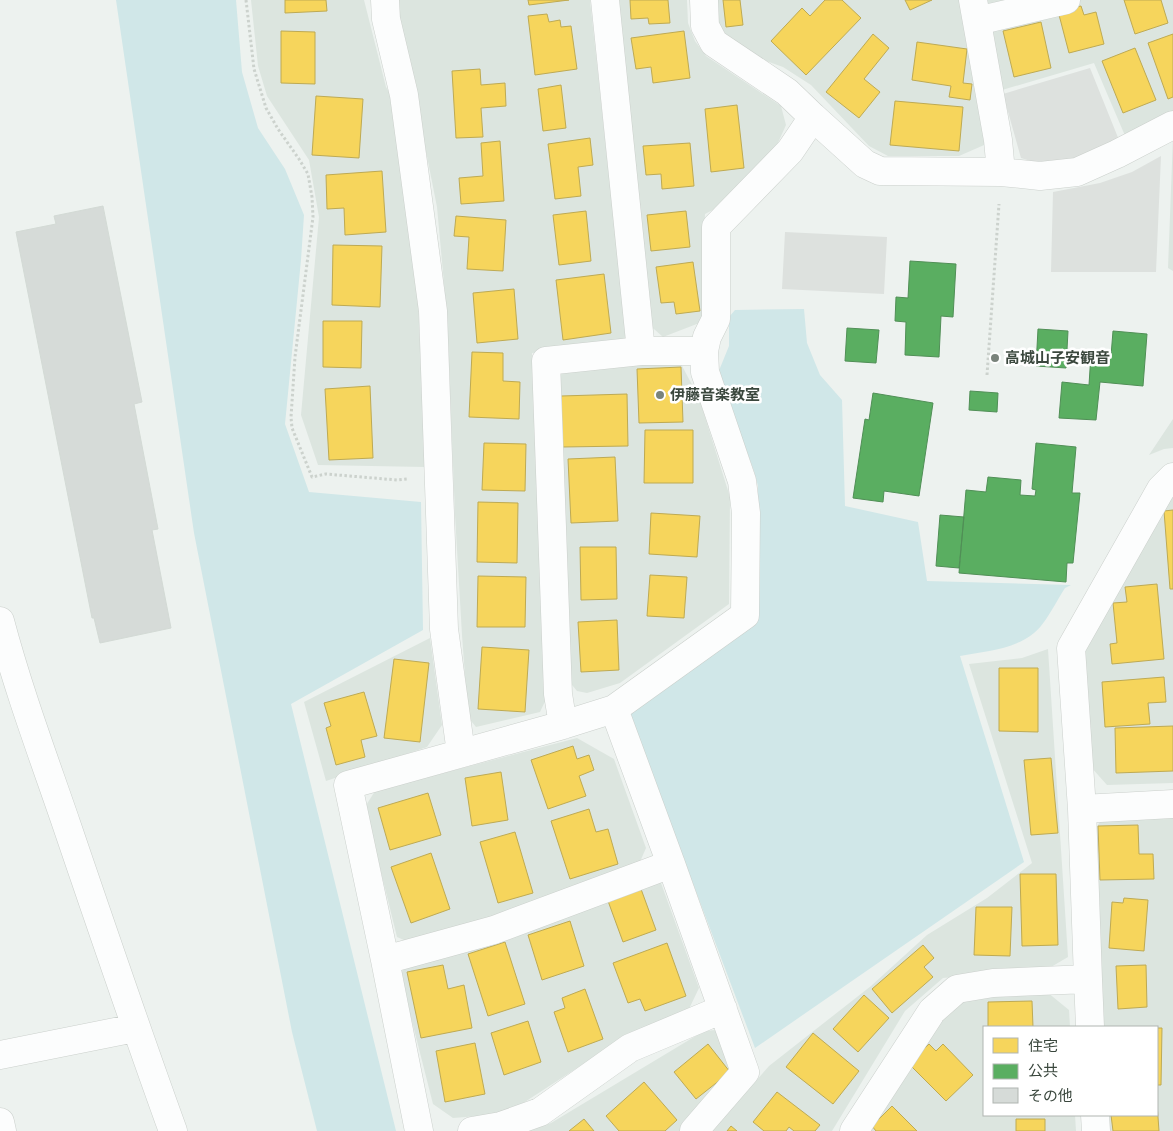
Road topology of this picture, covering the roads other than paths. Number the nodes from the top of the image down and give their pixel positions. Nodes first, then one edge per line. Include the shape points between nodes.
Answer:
1 (385, 0) edge
2 (605, 0) edge
3 (704, 0) edge
4 (1066, 0) edge
5 (975, 11) edge
6 (813, 117) junction
7 (1173, 125) edge
8 (1001, 172) junction
9 (641, 351) junction
10 (704, 352) junction
11 (1173, 477) edge
12 (0, 621) edge
13 (4, 652) edge
14 (614, 709) junction
15 (563, 725) junction
16 (461, 753) junction
17 (1173, 804) edge
18 (1082, 809) junction
19 (671, 864) junction
20 (385, 960) junction
21 (1088, 979) junction
22 (723, 1009) junction
23 (1090, 1026) edge
24 (135, 1028) junction
25 (0, 1056) edge
26 (1095, 1116) edge
27 (0, 1122) edge
28 (2, 1131) edge
29 (173, 1131) edge
30 (419, 1131) edge
31 (472, 1131) edge
32 (694, 1131) edge
33 (854, 1131) edge
34 (1096, 1131) edge

1 - 16 street via 386,19 404,95 433,311 444,629
2 - 9 street
3 - 6 street via 705,26 714,43 787,92
4 - 5 street
5 - 8 street
6 - 8 street via 865,164 880,171
6 - 10 street via 790,151 716,227 716,319
7 - 8 street via 1077,172 1040,176
9 - 10 street
9 - 15 street via 546,361 558,694
10 - 14 street via 705,372 742,482 746,513 745,615
11 - 18 street via 1161,489 1071,648
12 - 13 street
13 - 24 street
14 - 15 street
14 - 19 street
15 - 16 street
16 - 20 street via 348,785
17 - 18 street
18 - 21 street
19 - 20 street via 494,930
19 - 22 street
20 - 30 street
21 - 23 street
21 - 33 street via 992,983 956,989 932,1011
22 - 31 street via 630,1048 540,1112 501,1126
22 - 32 street via 745,1072
24 - 25 street
24 - 29 street
26 - 34 street
27 - 28 street

